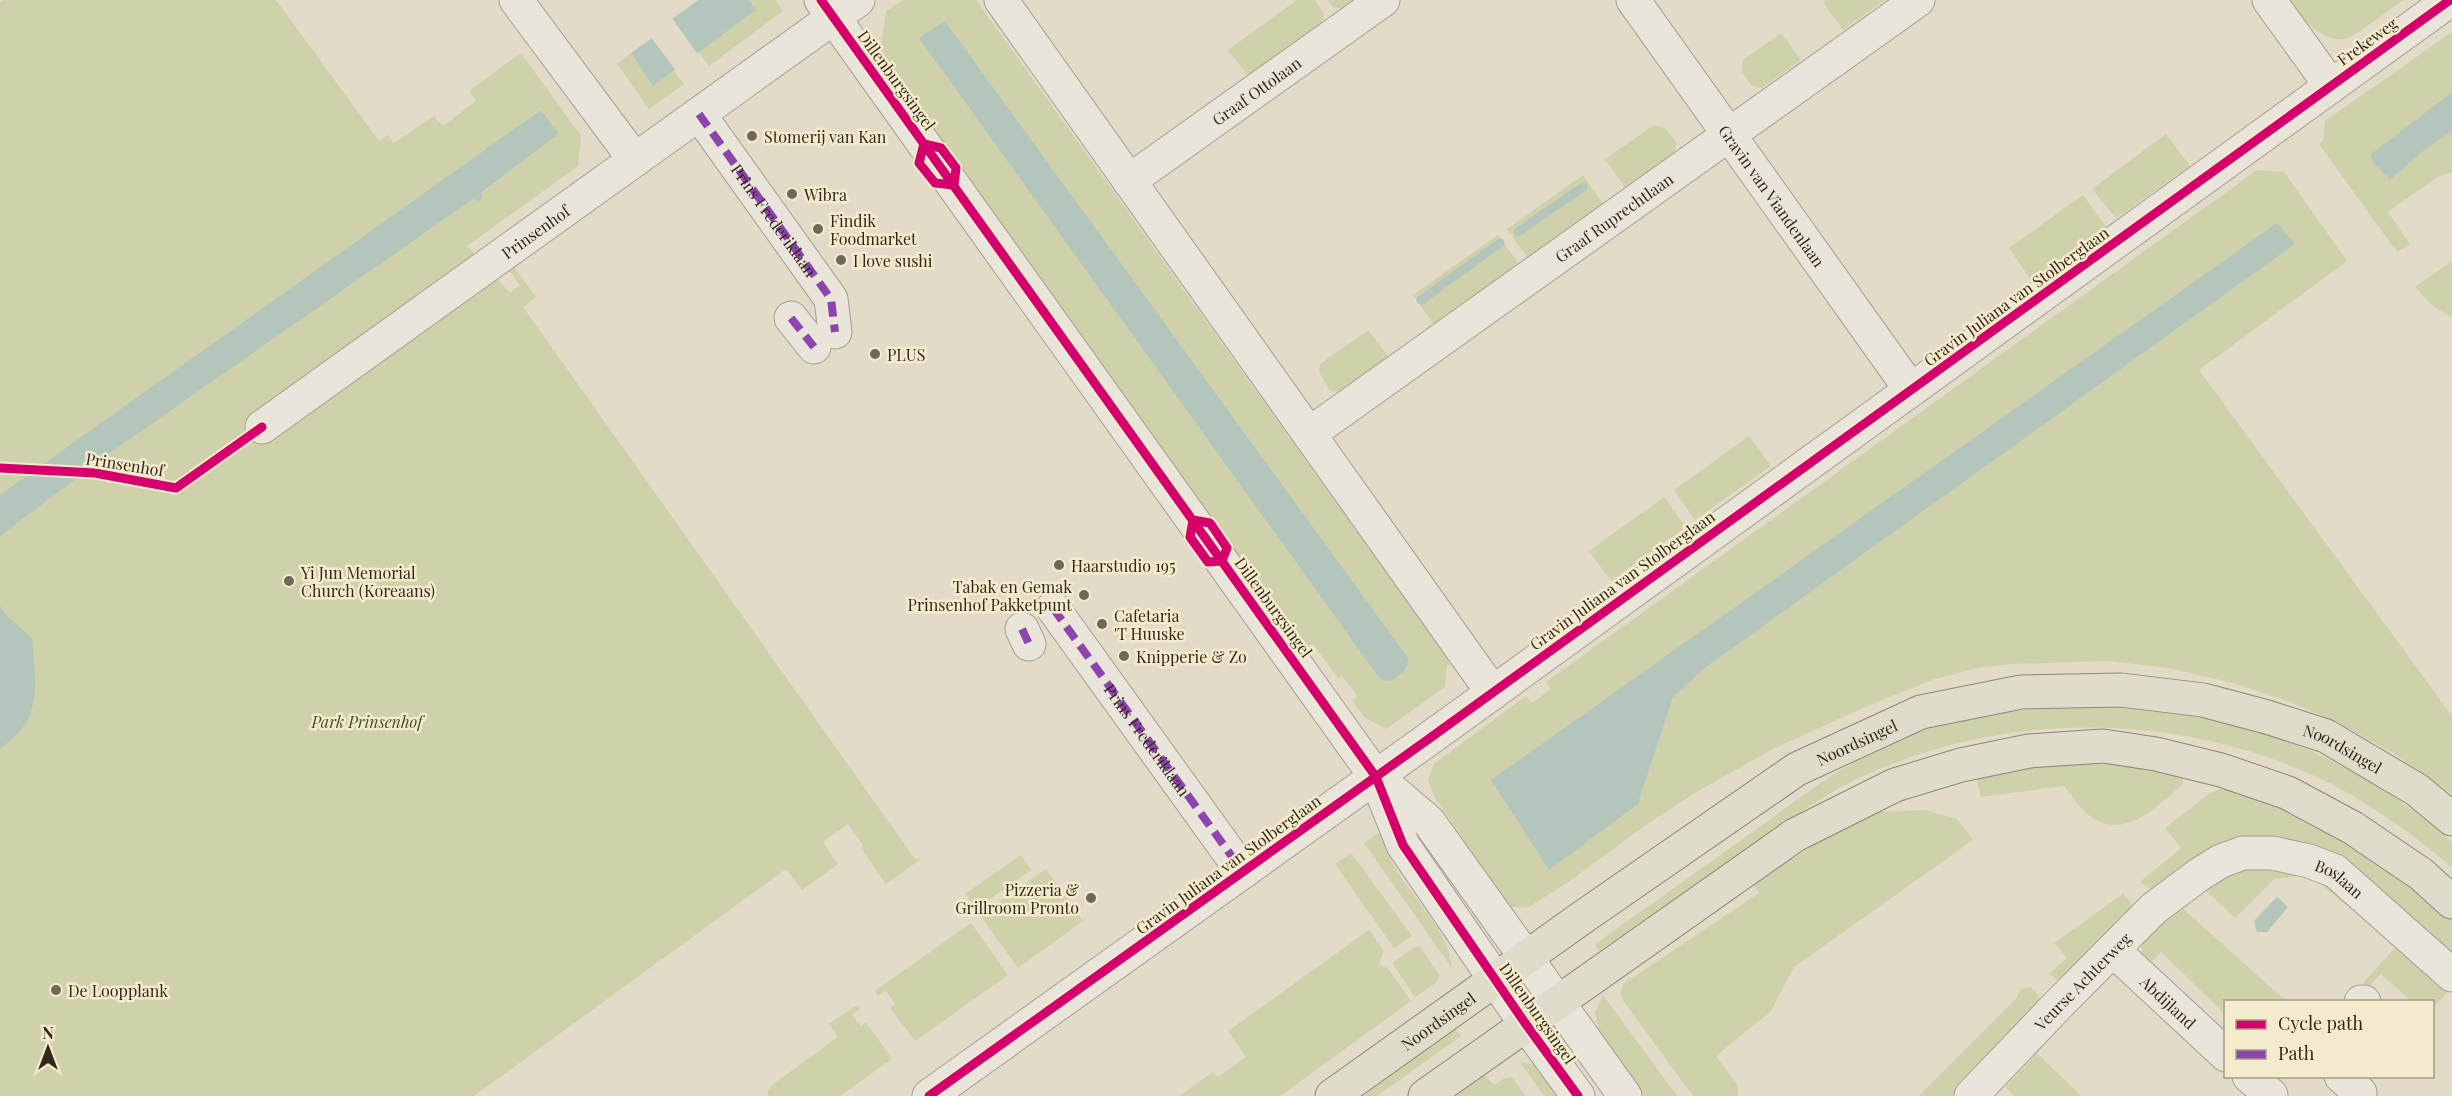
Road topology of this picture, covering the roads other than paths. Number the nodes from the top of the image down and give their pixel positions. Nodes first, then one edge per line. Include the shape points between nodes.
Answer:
1 (516, 0) edge
2 (1001, 0) edge
3 (1383, 0) edge
4 (1633, 0) edge
5 (1918, 0) edge
6 (2269, 0) edge
7 (2450, 0) edge
8 (838, 6) edge
9 (2331, 86) junction
10 (699, 114) junction
11 (1729, 135) junction
12 (635, 160) junction
13 (1129, 181) junction
14 (791, 318) dead end
15 (1911, 390) junction
16 (262, 427) dead end
17 (1309, 434) junction
18 (1053, 608) dead end
19 (1492, 693) junction
20 (1376, 777) junction
21 (2452, 819) edge
22 (1243, 872) junction
23 (2200, 874) joint
24 (2452, 902) edge
25 (2113, 950) junction
26 (1526, 958) junction
27 (2452, 975) edge
28 (1496, 978) junction
29 (1557, 1001) junction
30 (1526, 1023) junction
31 (2224, 1054) edge
32 (928, 1096) edge
33 (1332, 1096) edge
34 (1425, 1096) edge
35 (1578, 1096) edge
36 (1625, 1096) edge
37 (1971, 1096) edge

1 - 12 street
2 - 13 street
3 - 13 street, Graaf Ottolaan
4 - 11 street, Gravin van Viandenlaan
5 - 11 street, Graaf Ruprechtlaan
6 - 9 street
7 - 9 street, Frekeweg
8 - 10 street, Prinsenhof
8 - 20 street, Dillenburgsingel
9 - 15 street, Gravin Juliana van Stolberglaan
10 - 12 street, Prinsenhof
10 - 14 street, Prins Frederiklaan via 831,298 825,340
11 - 15 street, Gravin van Viandenlaan
11 - 17 street, Graaf Ruprechtlaan
12 - 16 street, Prinsenhof
13 - 17 street
15 - 19 street, Gravin Juliana van Stolberglaan
17 - 19 street
18 - 22 street, Prins Frederiklaan
19 - 20 street, Gravin Juliana van Stolberglaan
20 - 22 street, Gravin Juliana van Stolberglaan
20 - 26 street, Dillenburgsingel via 1429,822
20 - 28 street, Dillenburgsingel via 1403,845
21 - 26 main road, Noordsingel via 2417,790 2326,736 2267,717 2203,700 2121,690 2021,692 1921,712 1797,769
22 - 32 street, Gravin Juliana van Stolberglaan
23 - 25 street, Veurse Achterweg via 2153,909
23 - 27 street, Boslaan via 2243,853 2272,853 2335,871
24 - 29 main road via 2421,874 2353,828 2288,793 2156,754 2103,747 2029,751 1961,765 1895,786 1796,835
25 - 31 street, Abdijland
25 - 37 street, Veurse Achterweg
26 - 28 main road, Noordsingel
26 - 29 street, Dillenburgsingel
28 - 30 street, Dillenburgsingel
28 - 33 main road, Noordsingel
29 - 30 main road
29 - 36 street, Dillenburgsingel
30 - 34 main road
30 - 35 street, Dillenburgsingel

